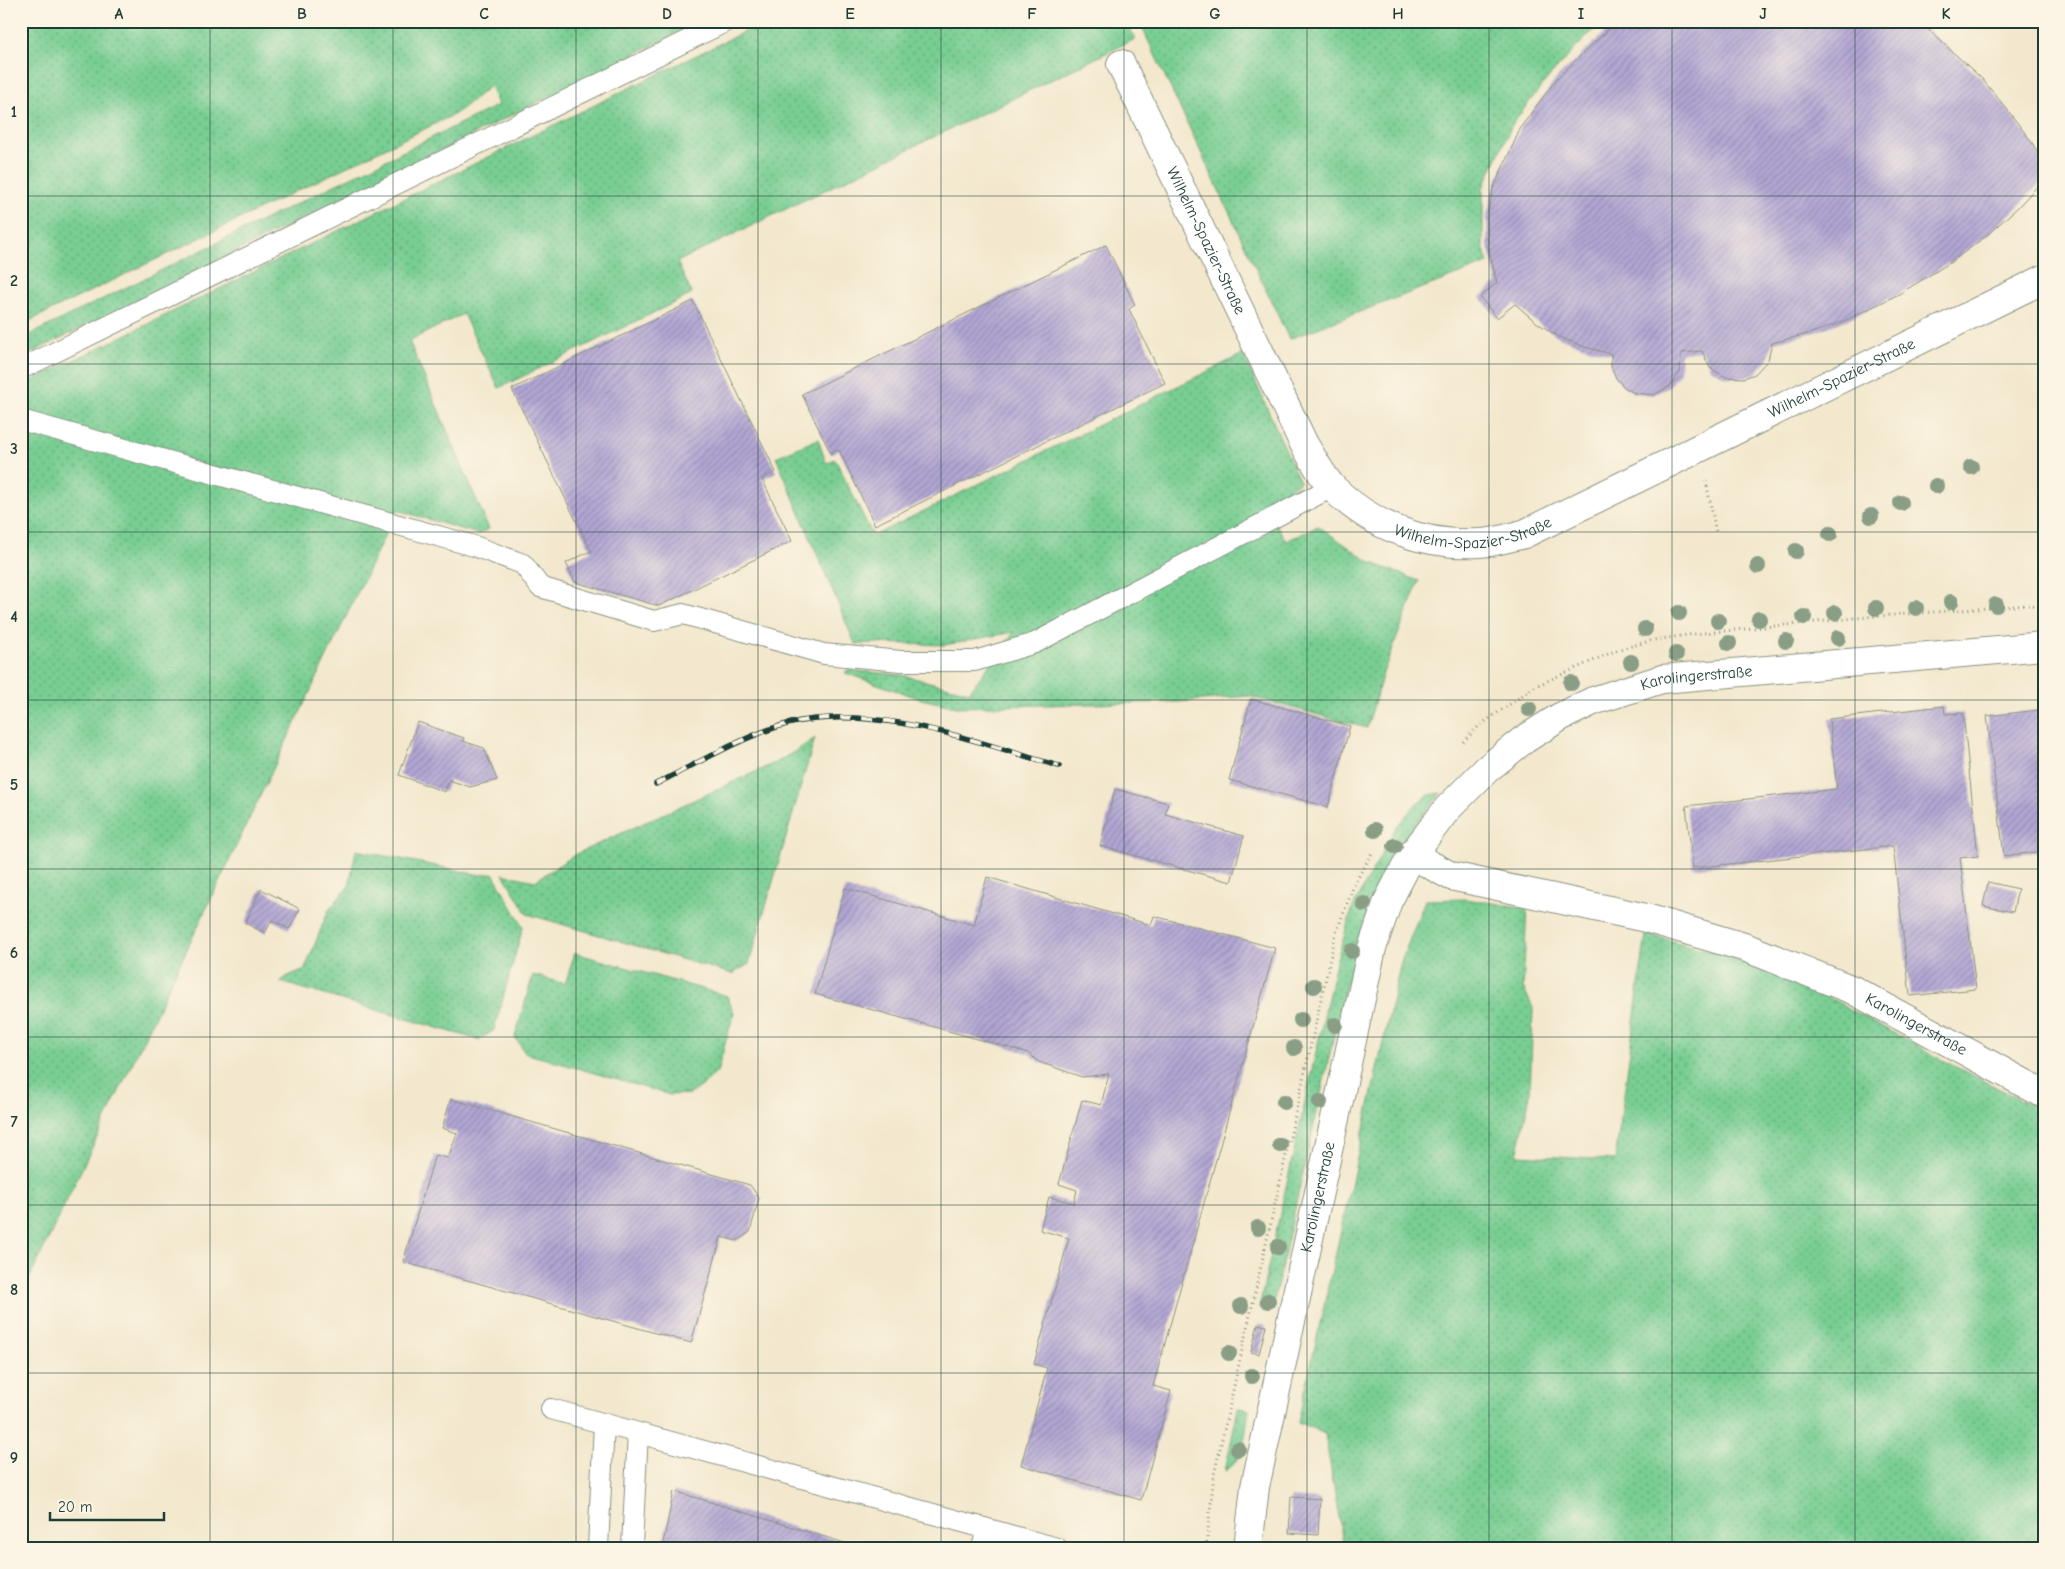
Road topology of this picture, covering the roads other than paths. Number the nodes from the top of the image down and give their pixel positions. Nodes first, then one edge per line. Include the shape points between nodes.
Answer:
1 (727, 21) edge
2 (1122, 64) dead end
3 (2044, 279) edge
4 (21, 369) edge
5 (21, 420) edge
6 (1332, 487) junction
7 (2044, 646) edge
8 (1412, 855) junction
9 (2044, 1094) edge
10 (551, 1409) dead end
11 (604, 1424) junction
12 (638, 1433) junction
13 (987, 1529) junction
14 (632, 1546) dead end
15 (598, 1548) edge
16 (982, 1548) edge
17 (1057, 1548) edge
18 (1248, 1548) edge

1 - 4 lane
2 - 6 street, Wilhelm-Spazier-Straße via 1304,444
3 - 6 street, Wilhelm-Spazier-Straße via 1524,534 1480,544 1441,542 1406,535 1366,516
5 - 6 lane via 474,546 523,564 540,587 654,621 683,614 824,654 901,661 975,661 1035,643
7 - 8 street, Karolingerstraße via 1696,675 1662,679 1630,688 1585,704 1522,741 1487,769 1454,802
8 - 9 street, Karolingerstraße via 1451,876 1646,918 1747,948 1853,990
8 - 18 street, Karolingerstraße via 1388,900 1372,948 1255,1487
10 - 11 lane
11 - 12 lane
11 - 15 lane
12 - 13 lane
12 - 14 lane
13 - 16 lane
13 - 17 lane

